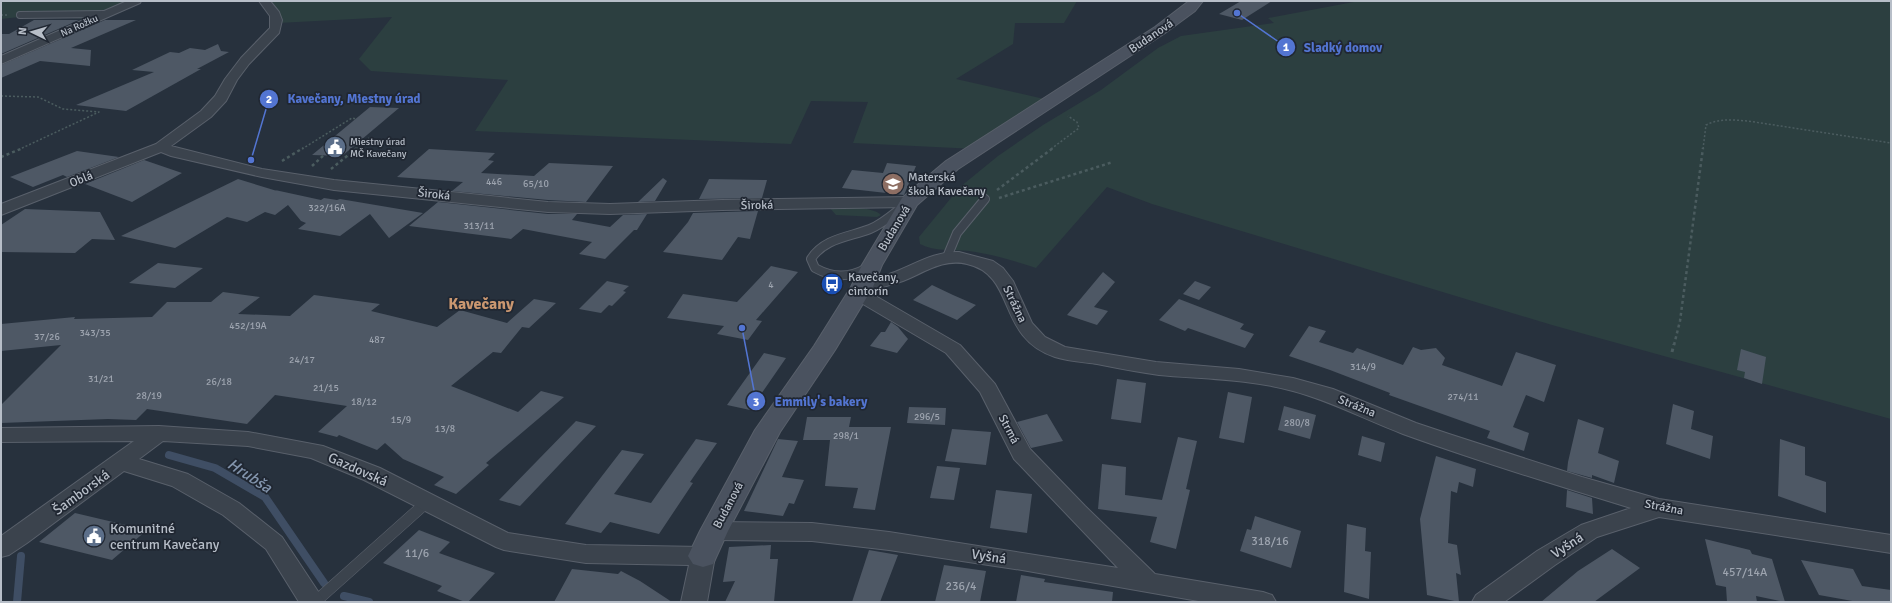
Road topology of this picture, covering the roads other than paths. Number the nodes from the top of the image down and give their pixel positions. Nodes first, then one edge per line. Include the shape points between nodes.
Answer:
1 (136, 1) edge
2 (264, 1) edge
3 (1196, 1) edge
4 (105, 14) junction
5 (20, 15) dead end
6 (1, 60) edge
7 (161, 147) junction
8 (982, 201) road end
9 (909, 202) junction
10 (1, 210) edge
11 (947, 257) junction
12 (872, 265) junction
13 (859, 290) junction
14 (159, 433) junction
15 (1, 435) edge
16 (122, 462) junction
17 (427, 502) junction
18 (1659, 508) junction
19 (714, 531) junction
20 (1891, 544) edge
21 (1, 548) edge
22 (703, 556) junction
23 (1148, 582) junction
24 (312, 602) edge
25 (315, 602) edge
26 (694, 602) edge
27 (1263, 602) edge
28 (1485, 602) edge

1 - 4 street, Na Rožku
2 - 7 street via 276,14 278,23 273,33 245,61 221,98 206,114
3 - 9 street, Budanová via 1160,30 952,165
4 - 5 lane
4 - 6 street, Na Rožku
7 - 9 street, Široká via 176,153 262,173 315,182 548,207 610,209
7 - 10 street, Oblá
8 - 11 lane via 956,236 948,249
9 - 12 street, Budanová
9 - 12 lane via 871,229 830,242 818,249 810,259 815,268 834,276 851,276
11 - 13 street, Strážna
11 - 18 street, Strážna via 985,262 994,267 1007,287 1019,318 1032,336 1047,347 1078,356 1156,368 1239,375 1293,384 1326,394 1435,437
12 - 13 street, Budanová
13 - 19 street, Budanová via 823,350 768,430
13 - 23 street, Strmá via 953,349 988,389 1022,454
14 - 15 street, Gazdovská
14 - 16 street, Šamborská
14 - 17 street, Gazdovská via 248,439 315,451 372,474
16 - 21 street, Šamborská
16 - 24 street via 180,480 231,509 274,543
17 - 22 street, Gazdovská via 504,541 586,554
17 - 25 lane
18 - 20 street, Strážna
18 - 28 street, Vyšná via 1589,531
19 - 22 street, Budanová
19 - 23 street, Vyšná via 812,532 889,541
22 - 26 street
23 - 27 street, Vyšná

